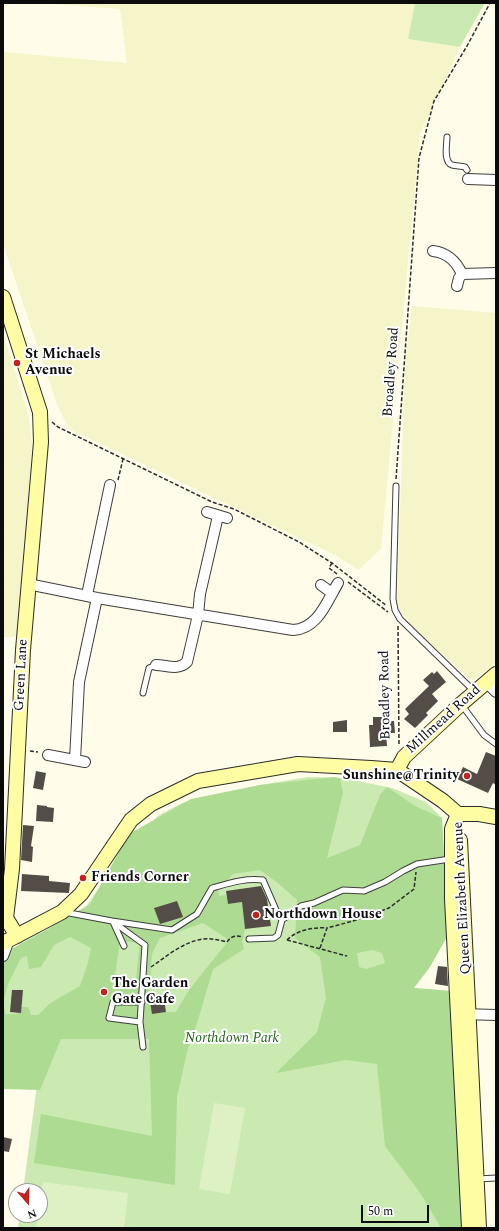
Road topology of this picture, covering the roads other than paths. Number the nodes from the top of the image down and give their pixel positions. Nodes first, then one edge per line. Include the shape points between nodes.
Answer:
1 (447, 137) dead end
2 (468, 178) joint
3 (496, 180) edge
4 (433, 251) dead end
5 (496, 273) edge
6 (462, 274) junction
7 (457, 286) dead end
8 (3, 297) edge
9 (110, 485) road end
10 (396, 486) road end
11 (207, 512) dead end
12 (340, 580) road end
13 (28, 584) junction
14 (321, 585) dead end
15 (332, 593) junction
16 (92, 597) junction
17 (198, 615) junction
18 (156, 665) joint
19 (493, 682) edge
20 (475, 692) junction
21 (143, 693) dead end
22 (461, 704) junction
23 (496, 744) edge
24 (48, 755) road end
25 (75, 760) junction
26 (85, 762) dead end
27 (397, 770) junction
28 (458, 814) junction
29 (496, 817) edge
30 (452, 859) junction
31 (458, 899) junction
32 (62, 912) junction
33 (5, 918) edge
34 (282, 920) junction
35 (112, 921) junction
36 (249, 939) road end
37 (10, 940) edge
38 (124, 946) dead end
39 (3, 956) edge
40 (142, 1002) junction
41 (463, 1014) junction
42 (496, 1015) edge
43 (140, 1022) junction
44 (143, 1047) dead end
45 (496, 1178) edge
46 (477, 1179) junction
47 (468, 1228) edge
48 (479, 1228) edge

1 - 2 lane via 448,162 451,165 466,167
2 - 3 street
4 - 6 street via 452,259
5 - 6 street
6 - 7 street via 458,278
8 - 13 main road, Green Lane via 40,412 41,442
9 - 16 street
10 - 20 lane via 393,599 395,610 400,619
11 - 17 street via 222,517 200,594
12 - 15 street
13 - 16 street
13 - 33 main road, Green Lane via 12,869
14 - 15 street
15 - 17 street via 313,622 300,629
16 - 17 street
16 - 25 street via 79,682
17 - 18 street via 187,662 178,668
18 - 21 lane via 149,668
19 - 20 main road, Millmead Road
20 - 22 main road, Millmead Road
22 - 23 lane via 484,735
22 - 27 main road, Millmead Road via 404,757
24 - 25 street
25 - 26 street
27 - 28 main road
27 - 32 main road via 298,764 198,780 151,804 131,820 81,894
28 - 29 main road
28 - 30 main road, Queen Elizabeth Avenue via 452,829
28 - 31 main road, Queen Elizabeth Avenue
30 - 31 main road, Queen Elizabeth Avenue
30 - 34 lane via 417,864 364,891 343,890 301,906
31 - 41 main road, Queen Elizabeth Avenue
32 - 35 lane
32 - 37 main road
33 - 37 main road, Green Lane
34 - 35 lane via 263,880 255,879 212,888 197,914 172,930
34 - 36 lane via 278,935 274,938
35 - 38 lane
35 - 40 lane via 145,944
37 - 39 street
40 - 43 lane
40 - 43 lane via 113,1002 109,1018
41 - 42 street
41 - 46 main road, Queen Elizabeth Avenue
41 - 47 main road, Queen Elizabeth Avenue
43 - 44 lane
45 - 46 lane
46 - 48 main road, Queen Elizabeth Avenue

